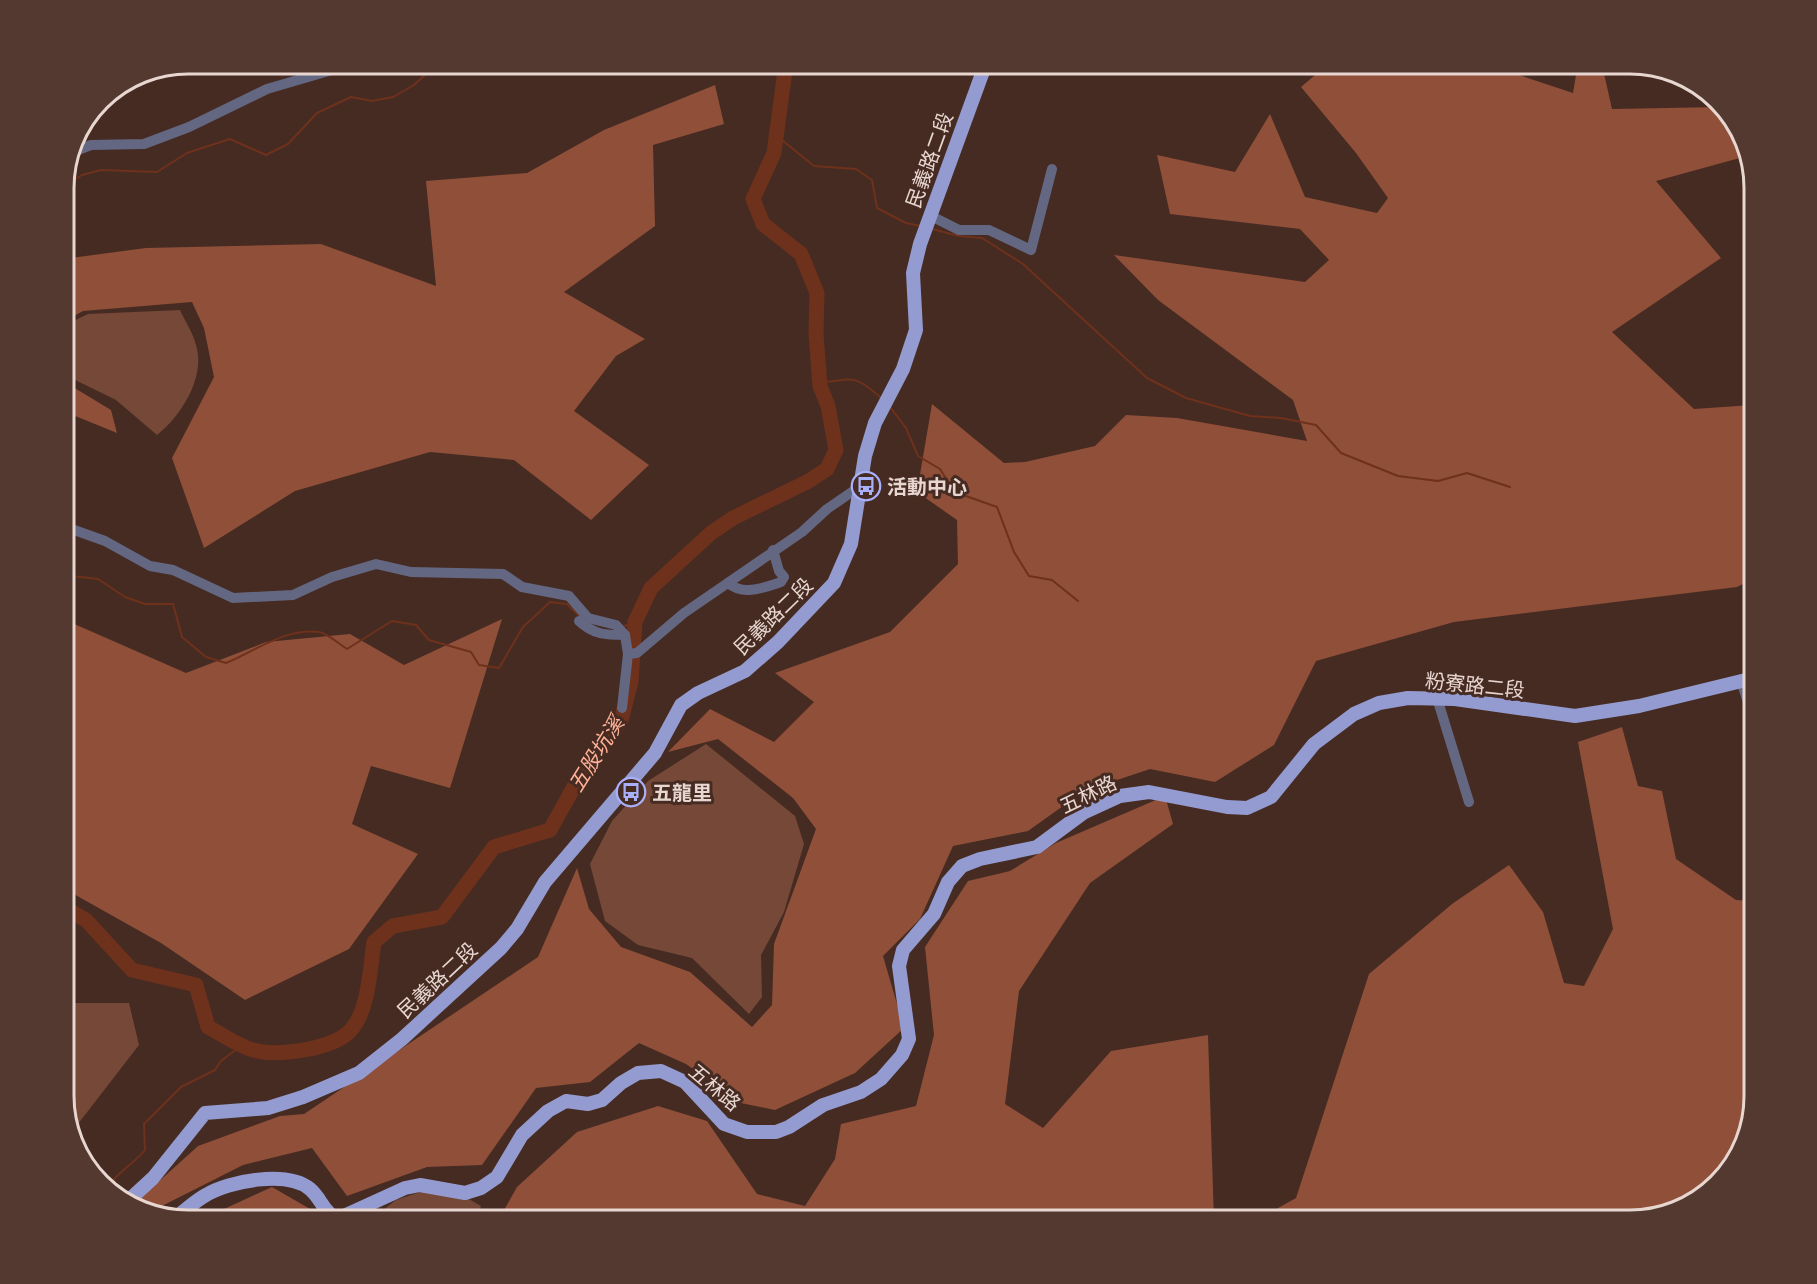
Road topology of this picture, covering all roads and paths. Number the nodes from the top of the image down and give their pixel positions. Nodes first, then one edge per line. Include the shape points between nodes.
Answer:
1 (318, 74) edge
2 (982, 74) edge
3 (80, 149) edge
4 (1052, 169) dead end
5 (927, 224) junction
6 (859, 487) junction
7 (74, 530) edge
8 (773, 550) junction
9 (728, 583) junction
10 (579, 621) dead end
11 (625, 635) junction
12 (632, 653) junction
13 (1744, 681) edge
14 (1437, 698) junction
15 (622, 708) dead end
16 (1469, 802) dead end
17 (1227, 807) joint
18 (133, 1196) edge
19 (185, 1210) edge
20 (325, 1210) edge
21 (357, 1210) edge

1 - 3 street via 267,89 144,144 91,145
2 - 5 main road, 民義路二段
4 - 5 street via 1031,250 988,230
5 - 6 main road, 民義路二段 via 913,273 916,330 865,456
6 - 8 street
6 - 18 main road, 民義路二段 via 851,544 834,584 745,671 681,705 655,753 545,882 501,948 359,1073 284,1104 205,1113 153,1178
7 - 11 street via 105,541 150,566 173,570 233,598 293,595 332,577 376,564 411,572 488,572 503,574 522,587 569,596 588,618 616,625
8 - 9 street
8 - 9 street via 784,577 781,582 752,590 736,590
9 - 12 street
10 - 11 street via 602,635
11 - 12 street
12 - 15 street
13 - 14 main road, 粉寮路二段 via 1639,706 1575,716
14 - 16 street
14 - 17 main road, 粉寮路二段 via 1379,703 1354,714 1314,744 1270,797 1247,808
17 - 21 main road, 五林路 via 1149,792 1120,796 1083,813 1037,847 962,866 948,882 934,914 903,950 899,966 909,1039 902,1054 867,1088 823,1105 789,1127 776,1132 747,1132 724,1124 685,1082 661,1071 638,1073 602,1100 588,1104 566,1101 548,1111 522,1135 497,1177 481,1188 465,1192 420,1185
19 - 20 main road, 五林路 via 207,1194 263,1179 298,1182 311,1189

